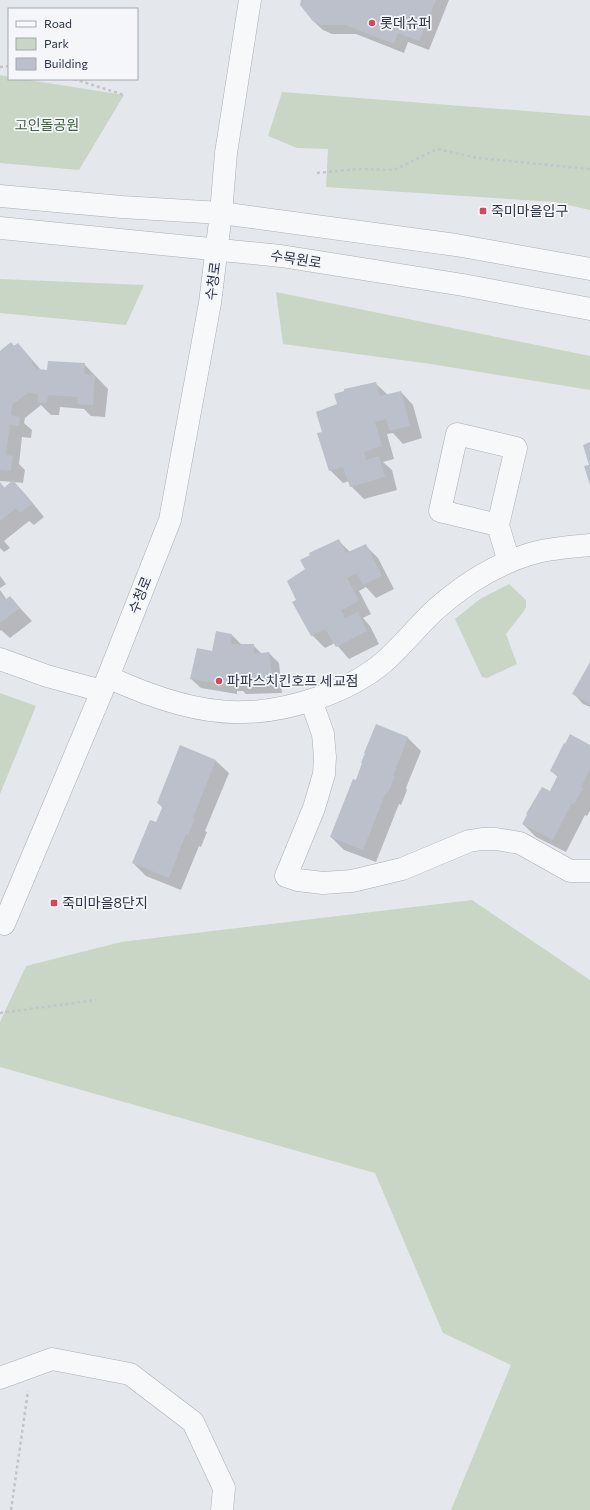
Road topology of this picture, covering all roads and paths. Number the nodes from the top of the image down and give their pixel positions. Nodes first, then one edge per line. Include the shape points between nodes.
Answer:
1 (250, 0) edge
2 (77, 80) edge
3 (124, 95) dead end
4 (590, 169) edge
5 (317, 173) dead end
6 (0, 196) edge
7 (221, 213) junction
8 (0, 228) edge
9 (216, 249) junction
10 (590, 269) edge
11 (590, 308) edge
12 (498, 524) junction
13 (590, 545) edge
14 (509, 562) junction
15 (0, 659) edge
16 (105, 684) junction
17 (311, 700) junction
18 (590, 872) edge
19 (4, 924) dead end
20 (96, 1000) dead end
21 (0, 1013) edge
22 (32, 1366) junction
23 (0, 1378) edge
24 (11, 1510) edge
25 (222, 1510) edge

1 - 7 street, 수청로 via 226,152
2 - 3 path
4 - 5 path via 478,158 437,149 394,170 358,169
6 - 7 street
7 - 9 street, 수청로
7 - 10 street via 456,245
8 - 9 street, 수목원로
9 - 11 street, 수목원로 via 281,256
9 - 16 street, 수청로 via 210,303 170,520
12 - 12 street via 440,511 457,434 516,448
12 - 14 street
13 - 14 street via 531,554
14 - 17 street via 490,570 458,591 383,662 352,684
15 - 16 street via 47,676
16 - 17 street via 212,710 269,710
16 - 19 street, 수청로
17 - 18 street via 323,734 324,774 314,808 286,876 323,883 352,881 402,869 482,839 520,843 570,871
20 - 21 path
22 - 23 street
22 - 24 path
22 - 25 street via 52,1359 130,1374 193,1422 224,1488

